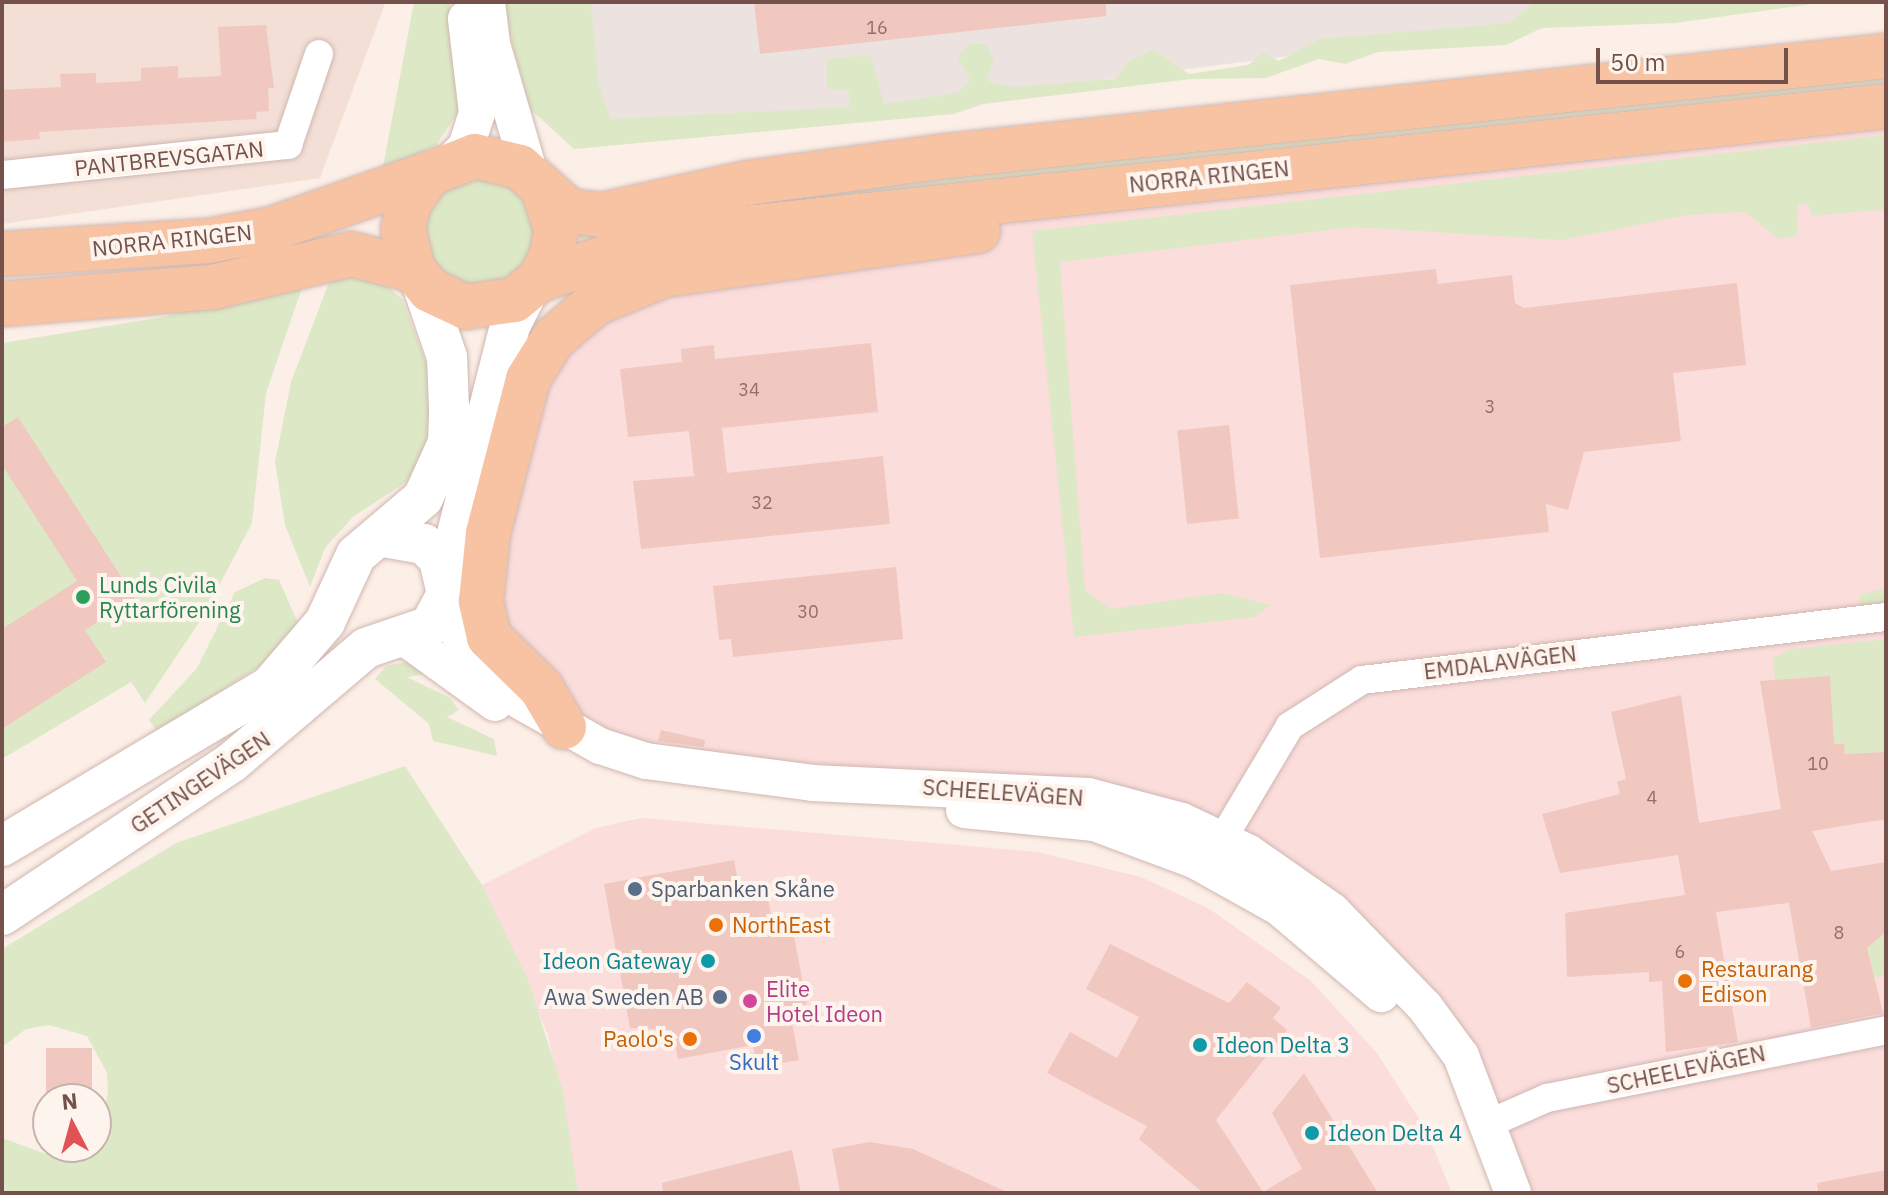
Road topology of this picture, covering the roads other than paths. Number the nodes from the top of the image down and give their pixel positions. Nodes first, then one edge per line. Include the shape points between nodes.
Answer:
1 (464, 2) edge
2 (487, 2) edge
3 (319, 54) dead end
4 (1886, 56) edge
5 (1886, 106) edge
6 (1425, 156) junction
7 (441, 167) junction
8 (2, 175) edge
9 (537, 183) junction
10 (2, 254) edge
11 (417, 276) junction
12 (533, 286) junction
13 (2, 304) edge
14 (384, 537) junction
15 (347, 570) junction
16 (446, 590) junction
17 (1886, 617) edge
18 (397, 638) junction
19 (564, 727) junction
20 (2, 846) edge
21 (1214, 853) junction
22 (2, 915) edge
23 (1886, 1030) edge
24 (1490, 1123) junction
25 (1513, 1193) edge

1 - 7 street via 477,113 466,147
2 - 9 street via 492,44
3 - 8 street, PANTBREVSGATAN via 288,145
4 - 9 main road, NORRA RINGEN via 948,156 747,183 602,215 569,211
5 - 6 main road, NORRA RINGEN
6 - 12 main road, NORRA RINGEN via 685,235
6 - 19 main road via 1086,217 664,275 595,303 553,339 528,379 482,566 489,637 541,688
7 - 9 main road, NORRA RINGEN via 487,156
7 - 10 main road, NORRA RINGEN via 259,232
7 - 11 main road via 405,215
9 - 12 main road via 556,230
11 - 12 main road, NORRA RINGEN via 447,301 481,308
11 - 13 main road, NORRA RINGEN via 351,254 213,287
11 - 14 main road, GETINGEVÄGEN via 447,357 448,443 423,498
12 - 16 main road, GETINGEVÄGEN via 510,326
14 - 15 main road, GETINGEVÄGEN via 362,549
14 - 16 main road via 424,544
15 - 18 main road via 352,616
15 - 20 main road, GETINGEVÄGEN via 312,642 270,686
16 - 18 main road, GETINGEVÄGEN via 430,626
16 - 19 street, SCHEELEVÄGEN via 478,663
17 - 21 street, EMDALAVÄGEN via 1362,680 1290,726
18 - 21 street, SCHEELEVÄGEN via 522,723 638,778 736,798 1067,818
18 - 22 main road, GETINGEVÄGEN via 366,648 231,763
19 - 21 street, SCHEELEVÄGEN via 600,746 701,772 1088,796
21 - 24 street, SCHEELEVÄGEN via 1368,979
23 - 24 street, SCHEELEVÄGEN via 1547,1098
24 - 25 street, SCHEELEVÄGEN

